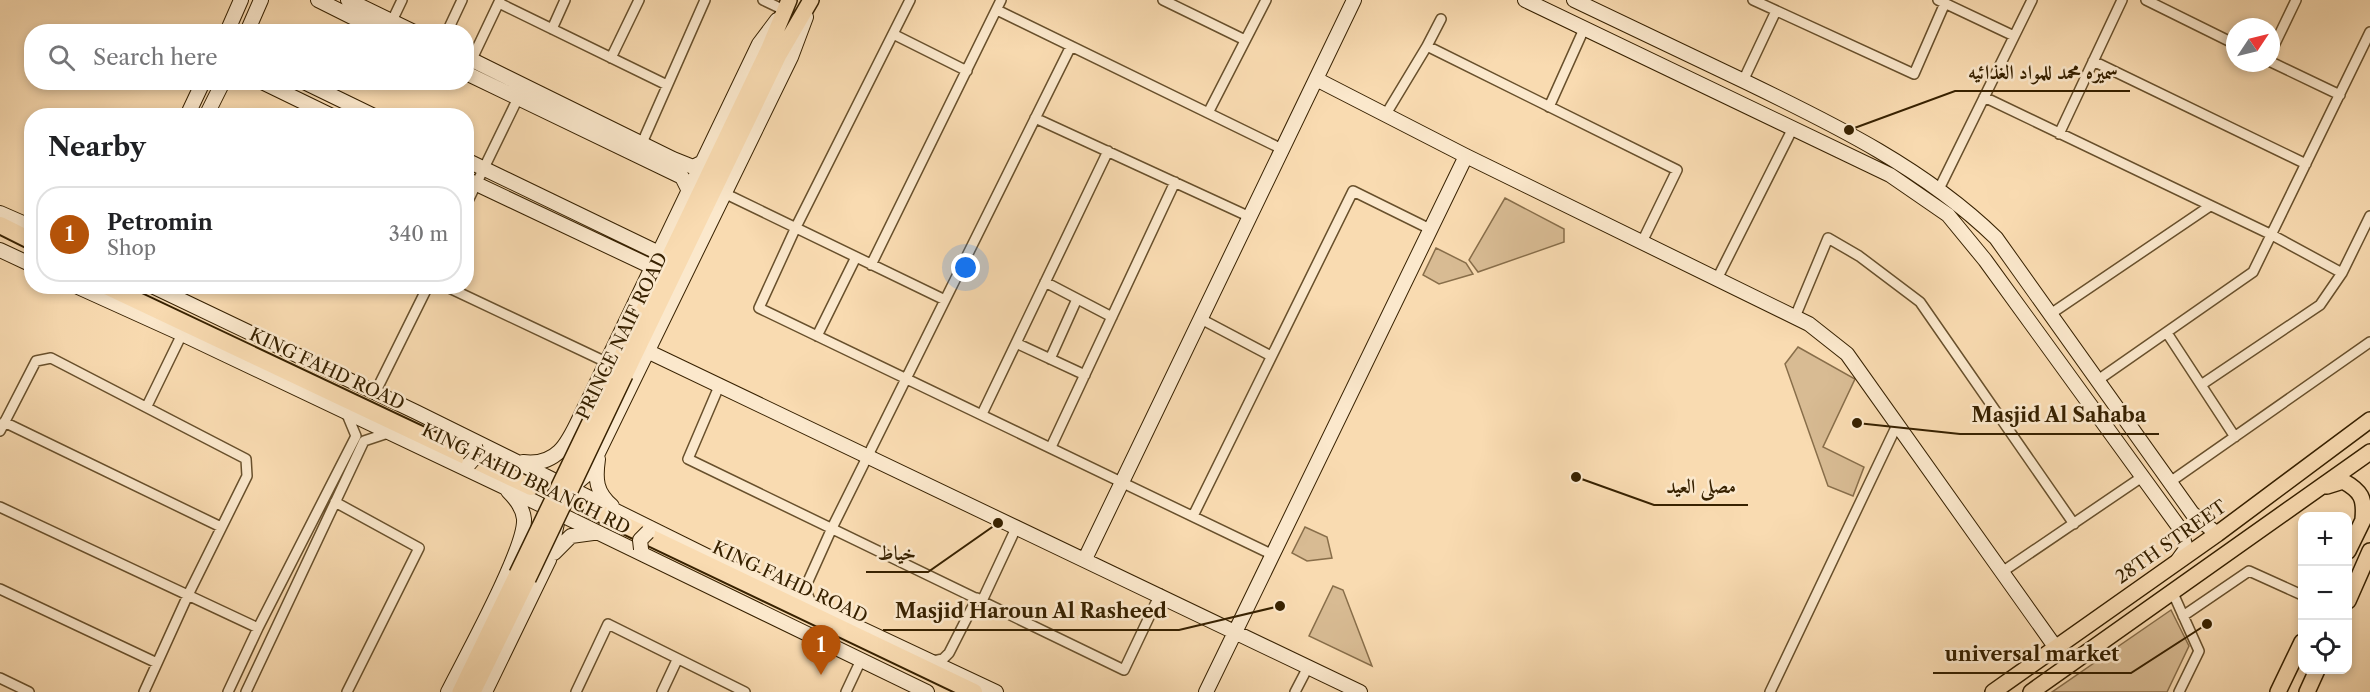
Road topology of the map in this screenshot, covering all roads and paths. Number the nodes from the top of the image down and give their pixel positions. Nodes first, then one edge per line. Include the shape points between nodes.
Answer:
1 (241, 0) edge
2 (261, 0) edge
3 (318, 0) edge
4 (348, 0) edge
5 (402, 0) edge
6 (462, 0) edge
7 (565, 0) edge
8 (639, 0) edge
9 (705, 0) edge
10 (762, 0) edge
11 (812, 0) edge
12 (910, 0) edge
13 (1001, 0) edge
14 (1163, 0) edge
15 (1266, 0) edge
16 (1525, 0) edge
17 (1574, 0) edge
18 (1753, 0) edge
19 (2032, 0) edge
20 (2122, 0) edge
21 (2145, 0) edge
22 (2296, 0) edge
23 (500, 1) edge
24 (1350, 2) edge
25 (1942, 2) edge
26 (787, 5) edge
27 (996, 10) junction
28 (1776, 10) junction
29 (1441, 19) dead end
30 (230, 24) edge
31 (250, 24) edge
32 (382, 24) edge
33 (384, 24) edge
34 (388, 24) edge
35 (451, 24) edge
36 (552, 29) junction
37 (1584, 29) junction
38 (2370, 32) edge
39 (2280, 33) edge
40 (893, 34) junction
41 (2014, 36) junction
42 (1245, 40) junction
43 (2226, 40) edge
44 (1071, 46) junction
45 (1427, 46) junction
46 (474, 49) edge
47 (611, 58) junction
48 (474, 60) edge
49 (2093, 61) junction
50 (2280, 66) edge
51 (967, 71) junction
52 (474, 77) edge
53 (1316, 79) junction
54 (1743, 81) junction
55 (524, 85) junction
56 (667, 86) junction
57 (199, 90) edge
58 (219, 90) edge
59 (278, 90) edge
60 (320, 90) edge
61 (2340, 95) junction
62 (1984, 97) junction
63 (518, 99) junction
64 (1549, 107) junction
65 (191, 108) edge
66 (210, 108) edge
67 (316, 108) edge
68 (358, 108) edge
69 (1208, 113) junction
70 (1386, 114) junction
71 (1035, 118) junction
72 (1792, 130) junction
73 (2059, 134) junction
74 (642, 143) junction
75 (1282, 149) junction
76 (1108, 151) junction
77 (1466, 156) junction
78 (703, 162) junction
79 (474, 164) edge
80 (2306, 164) junction
81 (484, 168) junction
82 (474, 179) edge
83 (1176, 182) junction
84 (474, 183) edge
85 (1939, 189) junction
86 (689, 191) junction
87 (724, 193) junction
88 (2210, 206) junction
89 (0, 213) edge
90 (2370, 216) edge
91 (1250, 217) junction
92 (24, 224) edge
93 (0, 225) edge
94 (796, 226) junction
95 (1430, 229) junction
96 (2272, 235) junction
97 (24, 236) edge
98 (625, 236) junction
99 (0, 237) edge
100 (1642, 242) junction
101 (24, 248) edge
102 (619, 251) junction
103 (2, 253) edge
104 (659, 253) junction
105 (856, 257) junction
106 (24, 262) edge
107 (871, 266) junction
108 (652, 267) junction
109 (2342, 273) junction
110 (1717, 279) junction
111 (1045, 282) junction
112 (94, 294) edge
113 (123, 294) edge
114 (144, 294) edge
115 (169, 294) edge
116 (422, 294) edge
117 (461, 294) edge
118 (1077, 299) junction
119 (945, 300) junction
120 (2052, 313) junction
121 (1112, 317) junction
122 (1795, 317) junction
123 (1200, 319) junction
124 (2167, 333) junction
125 (182, 334) junction
126 (817, 336) junction
127 (2370, 342) edge
128 (1016, 343) junction
129 (647, 351) junction
130 (1271, 356) junction
131 (1050, 359) junction
132 (615, 369) junction
133 (1085, 375) junction
134 (907, 377) junction
135 (2098, 380) junction
136 (720, 384) junction
137 (2201, 385) junction
138 (375, 393) junction
139 (592, 393) junction
140 (147, 406) junction
141 (620, 406) junction
142 (346, 412) junction
143 (982, 414) junction
144 (2370, 420) edge
145 (1897, 425) junction
146 (2, 426) edge
147 (2370, 431) edge
148 (572, 432) junction
149 (388, 433) junction
150 (2235, 436) junction
151 (2345, 438) junction
152 (472, 442) junction
153 (1051, 447) junction
154 (599, 451) junction
155 (2370, 452) edge
156 (868, 455) junction
157 (518, 462) junction
158 (463, 464) junction
159 (2142, 477) junction
160 (1122, 482) junction
161 (2170, 482) junction
162 (502, 486) junction
163 (534, 486) junction
164 (2316, 490) junction
165 (559, 499) junction
166 (335, 502) junction
167 (0, 507) edge
168 (616, 510) junction
169 (584, 511) junction
170 (2192, 513) junction
171 (2367, 513) edge
172 (1193, 516) junction
173 (2172, 518) junction
174 (2074, 524) junction
175 (1017, 526) junction
176 (221, 527) junction
177 (832, 528) junction
178 (654, 531) junction
179 (596, 533) junction
180 (2217, 534) junction
181 (2352, 543) edge
182 (516, 551) junction
183 (2370, 551) edge
184 (645, 553) junction
185 (1274, 555) junction
186 (1085, 559) junction
187 (549, 560) junction
188 (2178, 560) junction
189 (2002, 572) junction
190 (543, 573) junction
191 (522, 576) junction
192 (0, 589) edge
193 (2172, 591) junction
194 (2352, 592) edge
195 (2298, 593) edge
196 (1160, 594) junction
197 (188, 595) junction
198 (979, 600) junction
199 (811, 603) junction
200 (2183, 616) junction
201 (258, 628) junction
202 (1237, 632) junction
203 (2056, 648) junction
204 (2298, 650) edge
205 (676, 660) junction
206 (861, 660) junction
207 (933, 661) junction
208 (157, 663) junction
209 (1308, 667) junction
210 (2315, 674) edge
211 (0, 678) edge
212 (10, 688) edge
213 (29, 692) edge
214 (144, 692) edge
215 (228, 692) edge
216 (246, 692) edge
217 (347, 692) edge
218 (448, 692) edge
219 (460, 692) edge
220 (473, 692) edge
221 (485, 692) edge
222 (576, 692) edge
223 (662, 692) edge
224 (745, 692) edge
225 (846, 692) edge
226 (927, 692) edge
227 (950, 692) edge
228 (974, 692) edge
229 (996, 692) edge
230 (1206, 692) edge
231 (1295, 692) edge
232 (1360, 692) edge
233 (1770, 692) edge
234 (1993, 692) edge
235 (2031, 692) edge
236 (2179, 692) edge
237 (2278, 692) edge
238 (2307, 692) edge

1 - 30 street
2 - 31 street
3 - 32 street
4 - 33 street
5 - 34 street
6 - 35 street
7 - 36 street
8 - 47 street
9 - 56 street
10 - 26 street
11 - 87 street, PRINCE NAIF ROAD via 791,57
11 - 132 main road, PRINCE NAIF ROAD via 779,55
12 - 40 street
13 - 27 street
14 - 42 street
15 - 42 street
16 - 37 street
17 - 54 street
18 - 28 street
19 - 41 street
20 - 49 street
21 - 43 street
22 - 39 street
23 - 36 street
23 - 46 street
24 - 53 street
25 - 28 street via 1914,74
25 - 41 street
26 - 78 street, PRINCE NAIF ROAD via 759,44
26 - 132 main road, PRINCE NAIF ROAD
27 - 44 street
27 - 51 street
28 - 54 street
29 - 45 street
36 - 47 street
37 - 64 street
37 - 72 street
38 - 61 street
40 - 51 street
40 - 94 street
41 - 62 street
42 - 69 street
44 - 69 street
44 - 71 street
45 - 64 street
45 - 70 street
47 - 56 street
48 - 55 street
49 - 73 street
49 - 80 street
50 - 61 street
51 - 107 street
52 - 63 street
53 - 70 street
53 - 75 street
54 - 85 street via 1836,128
55 - 63 street
55 - 74 street
56 - 74 street
57 - 65 street
58 - 66 street
59 - 67 street
60 - 68 street
61 - 80 street
62 - 73 street
62 - 85 street
63 - 81 street
63 - 86 street via 682,177
64 - 100 street via 1677,170
69 - 75 street
70 - 77 street
71 - 76 street
71 - 119 street
72 - 110 street
72 - 159 street via 1890,175 1948,215
73 - 88 street
74 - 78 street via 693,167
75 - 91 street
76 - 83 street
76 - 111 street
77 - 95 street
77 - 100 street
78 - 86 street, PRINCE NAIF ROAD
79 - 81 street
80 - 96 street
81 - 82 street
81 - 98 street
83 - 91 street
83 - 121 street
84 - 102 street
85 - 120 street via 1996,238
86 - 104 street, PRINCE NAIF ROAD
87 - 94 street
87 - 129 street, PRINCE NAIF ROAD
88 - 96 street
88 - 120 street
89 - 92 street
90 - 109 street
91 - 123 street
93 - 97 highway
94 - 105 street
94 - 126 street via 759,308
95 - 130 street via 1353,191
95 - 185 street
96 - 109 street
96 - 124 street via 2253,272
98 - 102 street
98 - 104 street
99 - 101 highway
100 - 110 street
102 - 108 street
103 - 106 street
104 - 108 street, PRINCE NAIF ROAD
105 - 107 street
105 - 126 street
107 - 119 street
108 - 132 street, PRINCE NAIF ROAD
109 - 137 street via 2320,305
110 - 122 street
111 - 118 street
111 - 128 street
112 - 125 street, KING FAHD BRANCH RD
113 - 163 highway, KING FAHD ROAD
114 - 163 highway, KING FAHD ROAD
115 - 138 street, KING FAHD BRANCH RD
116 - 138 street
117 - 132 street
118 - 121 street
118 - 131 street
119 - 134 street
120 - 135 street
121 - 133 street
122 - 145 street via 1847,354
122 - 174 street via 1828,238 1859,256 1920,302
123 - 130 street
123 - 160 street
124 - 135 street
124 - 137 street
125 - 140 street
125 - 142 street, KING FAHD BRANCH RD
126 - 134 street
127 - 150 street
128 - 131 street
128 - 143 street
129 - 136 street
129 - 141 street, PRINCE NAIF ROAD
130 - 172 street
131 - 133 street
132 - 139 street, PRINCE NAIF ROAD
132 - 191 main road, PRINCE NAIF ROAD, bridge
133 - 153 street
134 - 143 street
134 - 156 street
135 - 161 street
136 - 156 street
136 - 177 street via 688,459
137 - 150 street
138 - 152 street, KING FAHD BRANCH RD
139 - 141 street via 595,405 605,411
139 - 148 street, PRINCE NAIF ROAD
140 - 146 street via 51,358 36,361
140 - 176 street via 246,459 247,476
141 - 154 street, PRINCE NAIF ROAD
142 - 149 street, KING FAHD BRANCH RD
142 - 201 street via 356,436
143 - 153 street
144 - 151 main road, 28TH STREET
145 - 189 street
145 - 233 street
146 - 176 street
147 - 151 main road
148 - 157 street via 560,452 549,460
148 - 165 street via 561,463
149 - 158 street, KING FAHD BRANCH RD
149 - 166 street via 364,441
150 - 161 street
151 - 180 main road, 28TH STREET
152 - 157 street, KING FAHD BRANCH RD
152 - 158 street, bridge via 477,455
153 - 160 street
154 - 165 street via 582,481
154 - 168 street via 595,476 598,489
155 - 164 main road
156 - 175 street
156 - 177 street
157 - 163 street, KING FAHD BRANCH RD
158 - 162 street, KING FAHD BRANCH RD
159 - 173 street
159 - 174 street
160 - 172 street
160 - 186 street
161 - 170 street
162 - 163 street, KING FAHD BRANCH RD
162 - 182 street via 522,511 523,526
163 - 165 street via 542,501
163 - 165 street via 548,481
164 - 171 main road via 2343,481 2357,489
164 - 193 main road
165 - 169 street, KING FAHD BRANCH RD
165 - 169 street via 567,512
165 - 182 street via 535,519
165 - 187 street via 557,530
166 - 216 street
166 - 217 street via 419,548
167 - 197 street
168 - 169 street, KING FAHD BRANCH RD
168 - 178 street, KING FAHD BRANCH RD
169 - 179 street, KING FAHD BRANCH RD
169 - 227 highway, KING FAHD ROAD
169 - 228 highway, KING FAHD ROAD
170 - 173 street via 2185,518
170 - 180 street
171 - 181 main road
172 - 185 street
173 - 188 street via 2181,530 2186,549
174 - 189 street
175 - 186 street
175 - 198 street
176 - 197 street
177 - 198 street
177 - 199 street via 805,588
178 - 184 street, bridge via 640,540
178 - 199 street, KING FAHD BRANCH RD
179 - 184 street, KING FAHD BRANCH RD
179 - 187 street via 571,536
180 - 188 main road, 28TH STREET
182 - 190 street via 536,551
182 - 218 street
183 - 194 main road
184 - 206 street, KING FAHD BRANCH RD
185 - 202 street
186 - 196 street
187 - 190 street
188 - 203 main road, 28TH STREET
189 - 203 street
190 - 221 street
191 - 219 main road, PRINCE NAIF ROAD
191 - 220 main road, PRINCE NAIF ROAD
192 - 208 street
193 - 200 street
193 - 235 main road
195 - 200 street via 2249,571
196 - 198 street via 1124,670
196 - 202 street
197 - 201 street
197 - 208 street
198 - 207 street via 950,653
199 - 207 street, KING FAHD BRANCH RD
200 - 236 street via 2199,651
201 - 215 street
202 - 209 street
202 - 230 street
203 - 234 main road, 28TH STREET
204 - 237 main road
205 - 222 street via 608,624
205 - 223 street
205 - 224 street
206 - 225 street
206 - 226 street, KING FAHD BRANCH RD
207 - 229 street, KING FAHD BRANCH RD
208 - 214 street
209 - 231 street
209 - 232 street
210 - 238 main road
211 - 212 street
212 - 213 street

